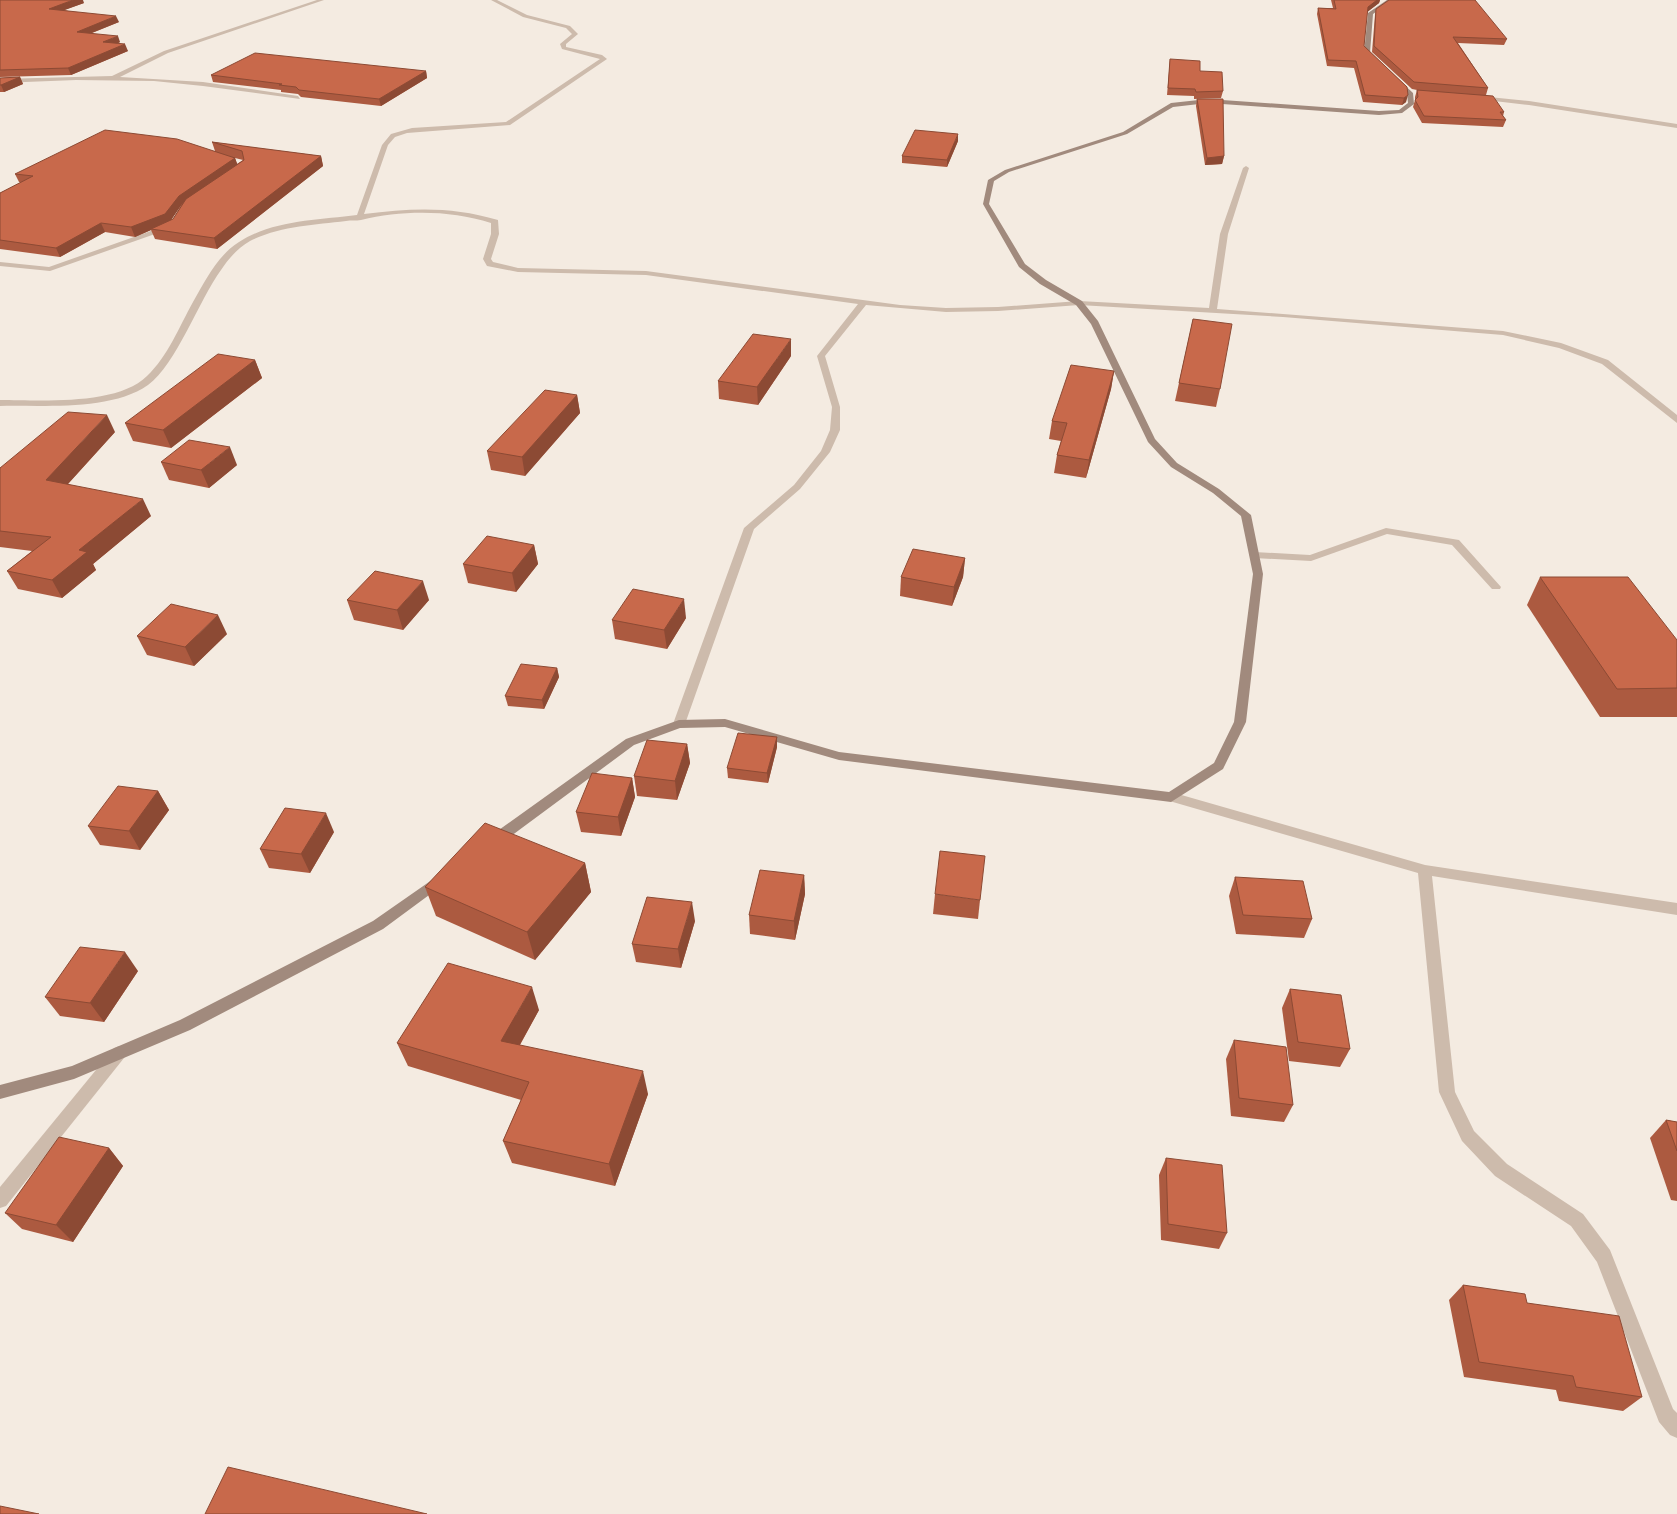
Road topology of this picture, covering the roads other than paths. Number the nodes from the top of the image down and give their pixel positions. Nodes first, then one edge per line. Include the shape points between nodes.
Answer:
1 (322, 0) edge
2 (493, 0) edge
3 (1390, 0) edge
4 (111, 79) junction
5 (0, 80) edge
6 (1467, 97) edge
7 (298, 98) edge
8 (1677, 126) edge
9 (1246, 168) dead end
10 (359, 218) junction
11 (176, 222) edge
12 (0, 264) edge
13 (864, 302) junction
14 (1079, 303) junction
15 (1213, 311) junction
16 (0, 403) edge
17 (1676, 421) edge
18 (1254, 555) junction
19 (1496, 587) dead end
20 (679, 724) junction
21 (1172, 797) junction
22 (488, 845) edge
23 (1426, 870) junction
24 (449, 873) edge
25 (1677, 909) edge
26 (119, 1053) junction
27 (0, 1092) edge
28 (0, 1200) edge
29 (1677, 1428) edge

1 - 4 street via 166,52
2 - 10 street via 524,16 568,27 575,34 563,44 564,48 604,59 508,124 412,130 390,136
3 - 14 street via 1371,13 1367,53 1414,93 1411,104 1400,112 1208,101 1171,105 1125,132 1008,171 991,180 986,204 1022,265
4 - 5 street
4 - 7 street via 204,84
6 - 8 street via 1545,104 1610,118
9 - 15 street via 1224,234
10 - 13 street via 417,211 463,212 482,216 495,222 495,234 486,259 498,267 646,273
10 - 16 street via 281,227 259,234 234,249 211,280 169,354 146,383 93,400
11 - 12 street via 148,237 59,267 41,270
13 - 14 street via 946,310
13 - 20 street via 821,356 836,406 835,430 825,452 797,487 749,528
14 - 15 street
14 - 18 street via 1095,323 1151,440 1174,465 1216,491 1246,515
15 - 17 street via 1503,333 1561,346 1605,362
18 - 19 street via 1310,558 1386,531 1455,542
18 - 21 street via 1258,574 1240,722 1219,766
20 - 21 street via 725,723 839,756
20 - 22 street via 630,742
21 - 23 street
23 - 25 street
23 - 29 street via 1447,1092 1468,1136 1501,1170 1577,1220 1604,1256 1666,1415
24 - 26 street via 378,925 185,1025
26 - 27 street via 74,1072
26 - 28 street

